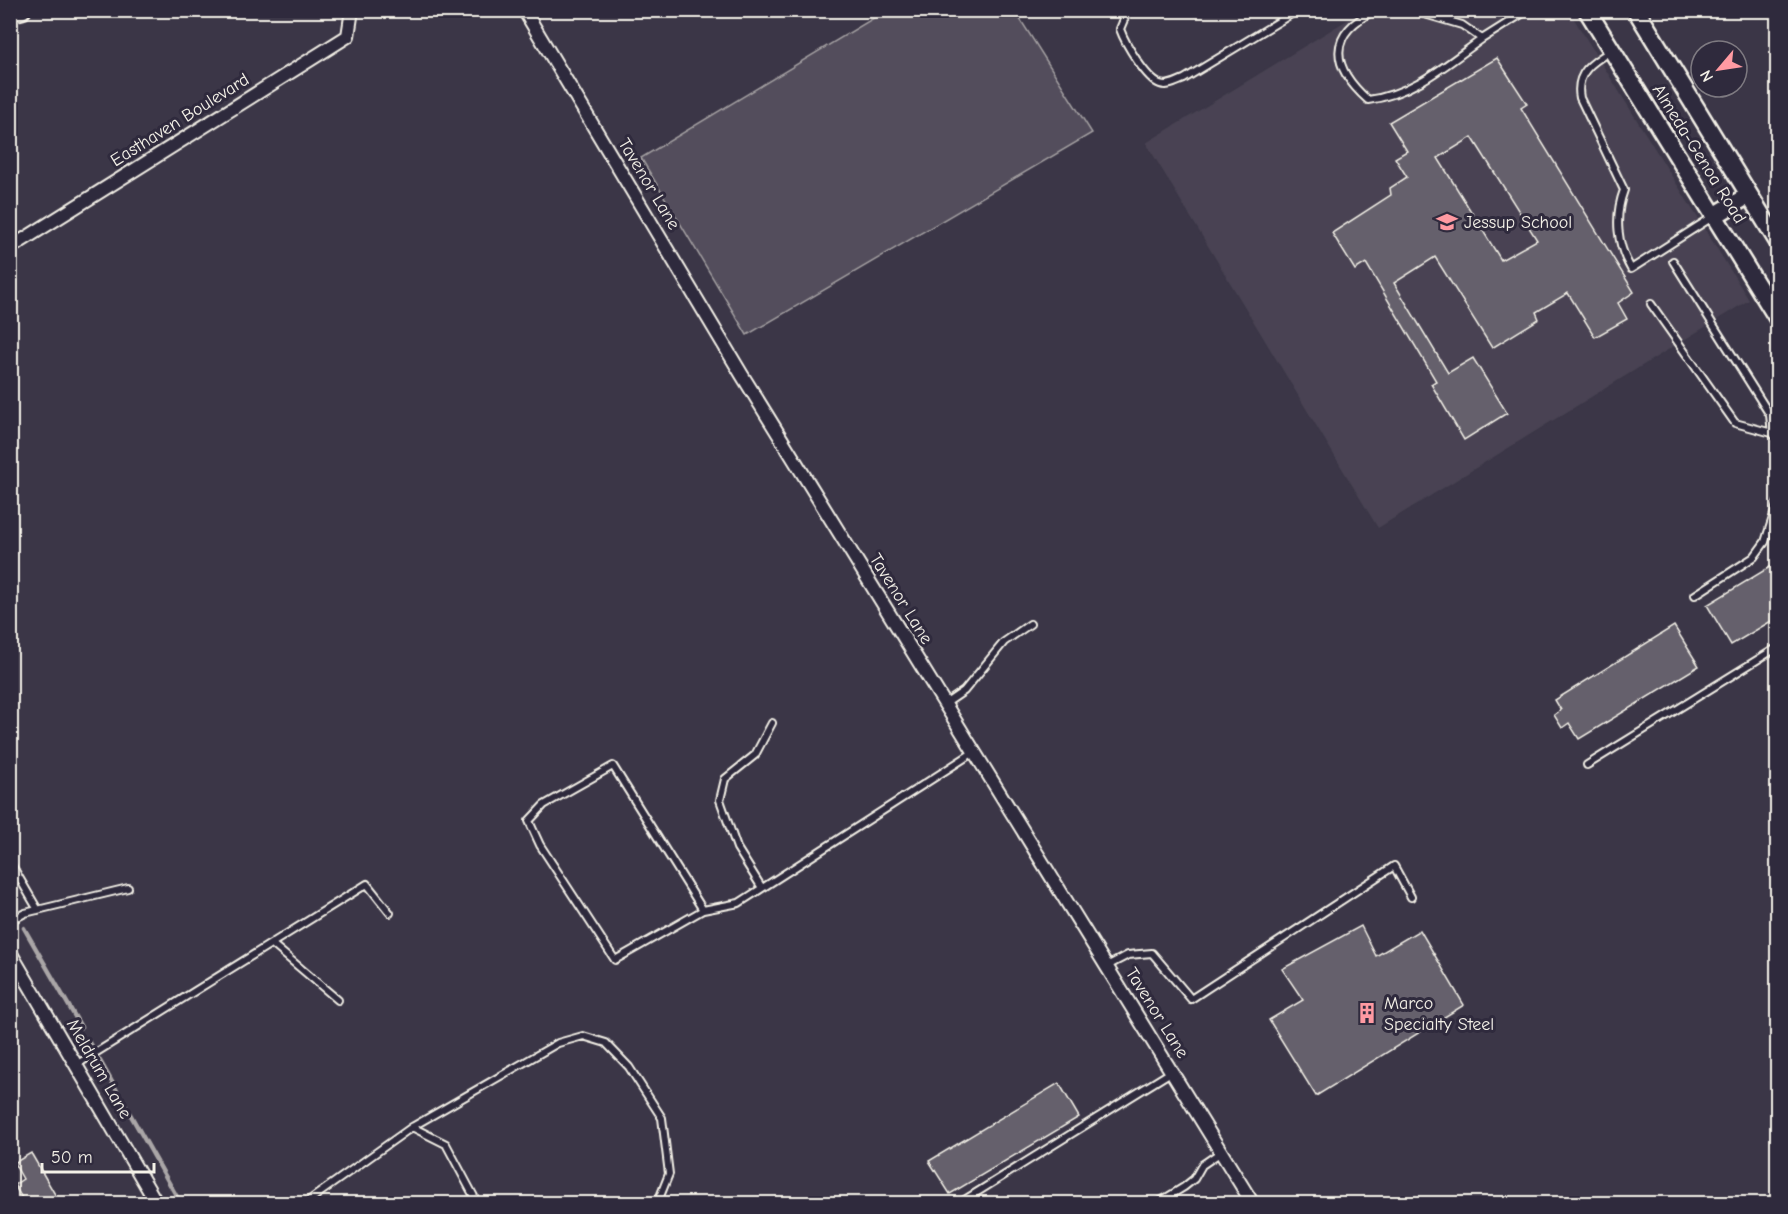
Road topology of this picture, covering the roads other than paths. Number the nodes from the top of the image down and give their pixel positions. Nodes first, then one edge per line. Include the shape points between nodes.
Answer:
1 (22, 10) edge
2 (352, 10) edge
3 (524, 10) edge
4 (1128, 10) edge
5 (1298, 10) edge
6 (1376, 10) edge
7 (1412, 10) edge
8 (1528, 10) edge
9 (1587, 10) edge
10 (1636, 10) edge
11 (10, 13) edge
12 (1482, 39) junction
13 (1612, 50) junction
14 (1749, 195) junction
15 (1714, 216) junction
16 (1778, 242) edge
17 (10, 248) edge
18 (1672, 261) dead end
19 (1651, 304) dead end
20 (1778, 319) edge
21 (1772, 433) junction
22 (1778, 440) edge
23 (1778, 502) edge
24 (1695, 595) dead end
25 (1030, 624) dead end
26 (1778, 647) edge
27 (945, 704) junction
28 (772, 723) dead end
29 (974, 752) junction
30 (1587, 765) dead end
31 (10, 862) edge
32 (128, 888) dead end
33 (762, 888) junction
34 (1411, 897) dead end
35 (38, 910) junction
36 (703, 910) junction
37 (390, 913) dead end
38 (10, 921) edge
39 (272, 944) junction
40 (10, 952) edge
41 (1107, 966) junction
42 (338, 1000) dead end
43 (76, 1065) junction
44 (1172, 1072) junction
45 (412, 1127) junction
46 (1222, 1152) junction
47 (157, 1203) edge
48 (304, 1203) edge
49 (478, 1203) edge
50 (657, 1203) edge
51 (958, 1203) edge
52 (1156, 1203) edge
53 (1253, 1203) edge

1 - 11 main road
2 - 17 street, Easthaven Boulevard via 348,36
3 - 27 street, Tavenor Lane
4 - 5 lane via 1120,29 1123,38 1148,75 1166,85 1184,79
6 - 12 lane via 1351,27 1341,43 1339,64 1352,86 1368,100 1388,97 1422,82
7 - 12 lane via 1462,25
8 - 12 lane
9 - 13 main road, Almeda-Genoa Road
10 - 14 main road, Almeda-Genoa Road
13 - 15 main road, Almeda-Genoa Road
13 - 15 lane via 1591,62 1578,88 1624,190 1616,217 1622,254 1631,269
14 - 15 main road
14 - 16 main road, Almeda-Genoa Road
15 - 20 main road, Almeda-Genoa Road
18 - 21 lane via 1770,415
19 - 21 lane via 1735,423
21 - 22 lane
23 - 24 lane via 1766,542 1754,557
25 - 27 lane via 1004,642 964,691
26 - 30 lane
27 - 29 street, Tavenor Lane
28 - 33 lane via 755,755 725,779 720,800 737,848
29 - 33 lane
29 - 41 street, Tavenor Lane
31 - 35 lane
32 - 35 lane
33 - 36 lane via 739,903
34 - 41 lane via 1394,866 1191,999 1152,953 1128,955
35 - 38 lane
36 - 36 lane via 615,960 540,845 529,821 544,805 613,766
37 - 39 lane via 367,884
39 - 42 lane
39 - 43 lane
40 - 43 street, Meldrum Lane
41 - 44 street, Tavenor Lane
43 - 47 street, Meldrum Lane
44 - 46 street, Tavenor Lane
44 - 51 lane
45 - 48 lane
45 - 49 lane via 446,1144
45 - 50 lane via 558,1043 584,1036 606,1043 629,1067 662,1118 669,1174
46 - 52 lane via 1202,1165 1184,1187
46 - 53 street, Tavenor Lane

